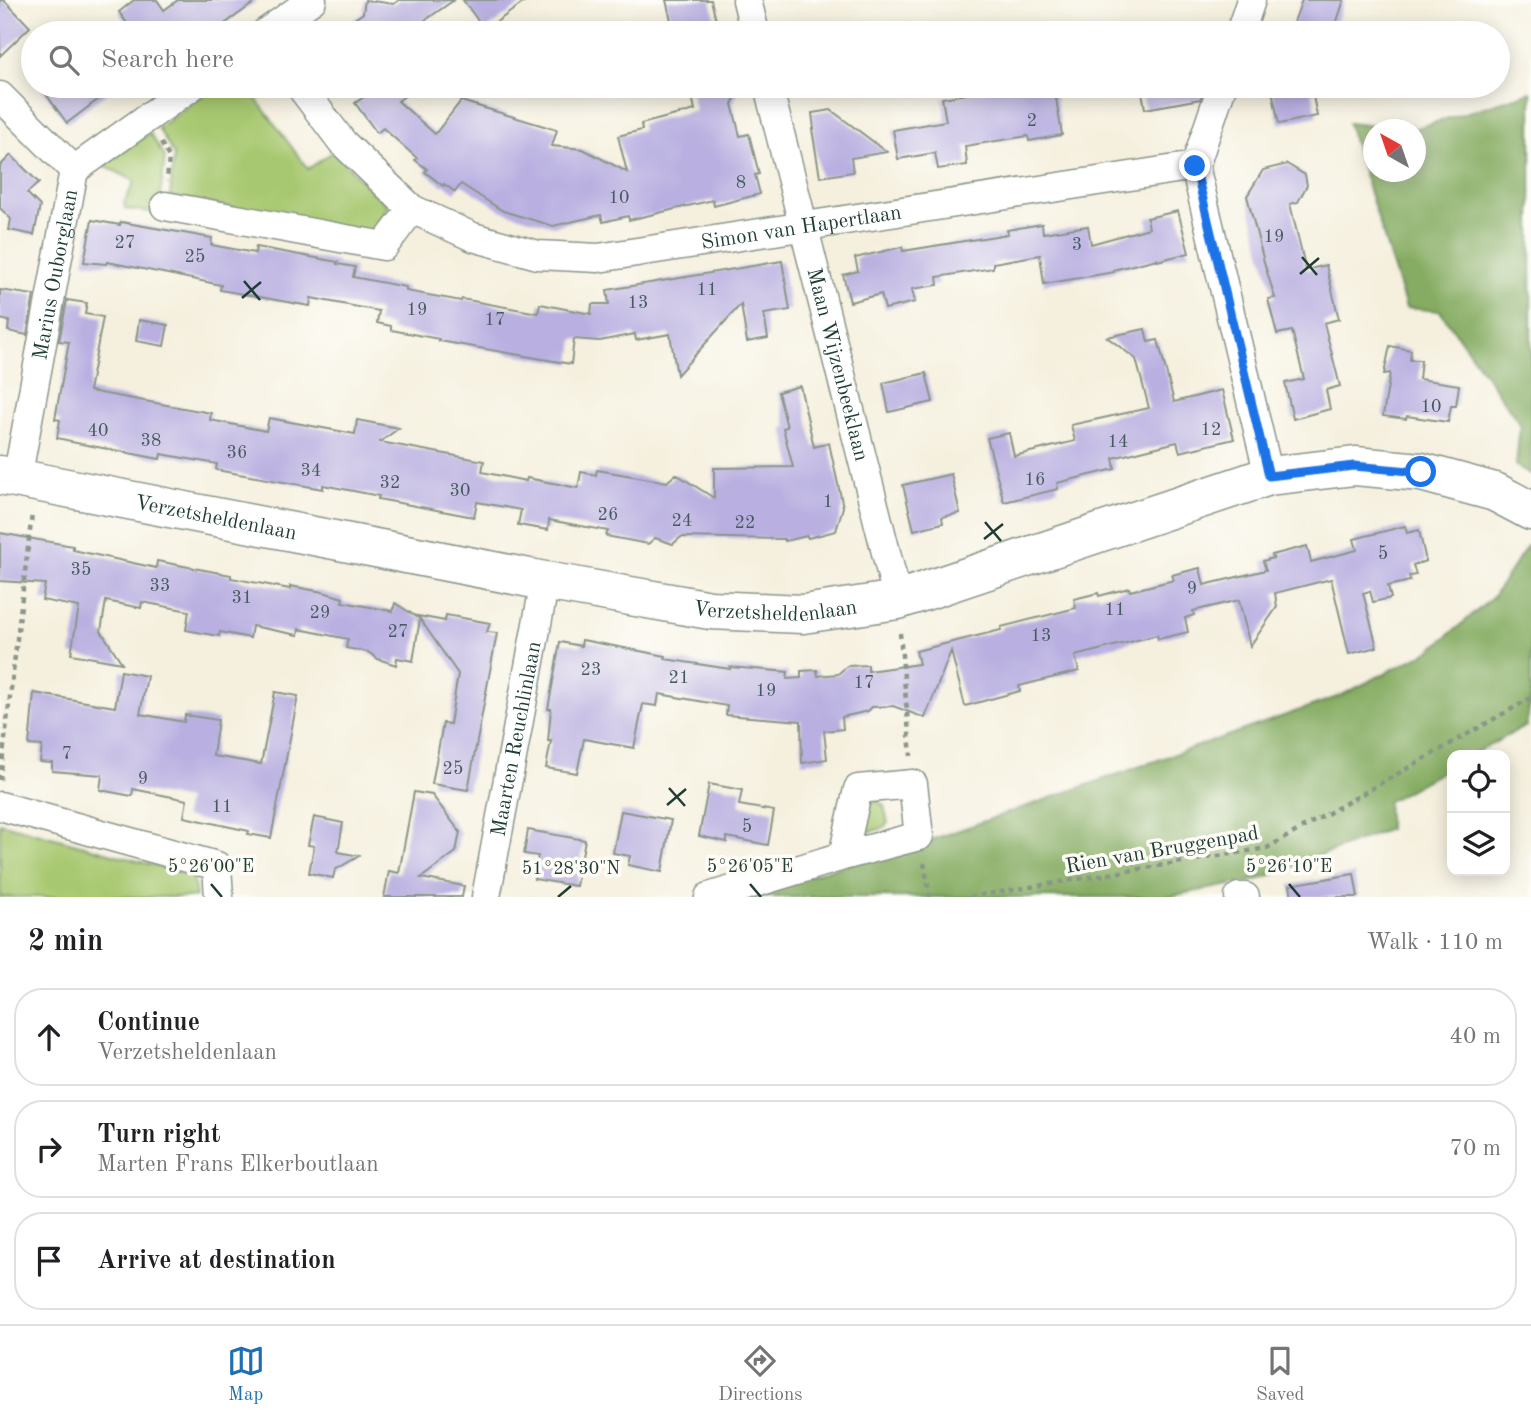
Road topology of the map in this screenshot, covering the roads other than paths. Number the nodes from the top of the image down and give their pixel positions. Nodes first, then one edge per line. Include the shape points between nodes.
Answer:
1 (312, 0) edge
2 (747, 0) edge
3 (1251, 0) edge
4 (282, 21) edge
5 (752, 21) edge
6 (1244, 21) edge
7 (0, 96) edge
8 (175, 98) edge
9 (309, 98) edge
10 (771, 98) edge
11 (1219, 98) edge
12 (1195, 166) junction
13 (74, 170) junction
14 (165, 206) road end
15 (412, 209) junction
16 (804, 227) junction
17 (1269, 476) junction
18 (18, 479) edge
19 (1531, 511) edge
20 (545, 581) junction
21 (898, 600) junction
22 (0, 806) edge
23 (843, 856) junction
24 (219, 897) edge
25 (486, 897) edge
26 (709, 897) edge
27 (1238, 897) edge
28 (1245, 897) edge

1 - 4 street
2 - 5 street
3 - 6 street
7 - 13 street
8 - 13 street, Marius Ouborglaan
9 - 15 street, Simon van Hapertlaan via 342,143
10 - 16 street, Maan Wijzenbeeklaan
11 - 12 street
12 - 16 street, Simon van Hapertlaan
12 - 17 street
13 - 18 street, Marius Ouborglaan
14 - 15 street via 384,246
15 - 16 street, Simon van Hapertlaan via 473,237 538,255 586,258
16 - 21 street, Maan Wijzenbeeklaan
17 - 19 street, Verzetsheldenlaan via 1354,466 1421,472 1495,492
17 - 21 street, Verzetsheldenlaan
18 - 20 street, Verzetsheldenlaan
20 - 21 street, Verzetsheldenlaan via 710,610 803,614
20 - 25 street, Maarten Reuchlinlaan
22 - 24 street via 217,866
23 - 23 street via 919,836 913,784 858,789
23 - 26 street
27 - 28 street

